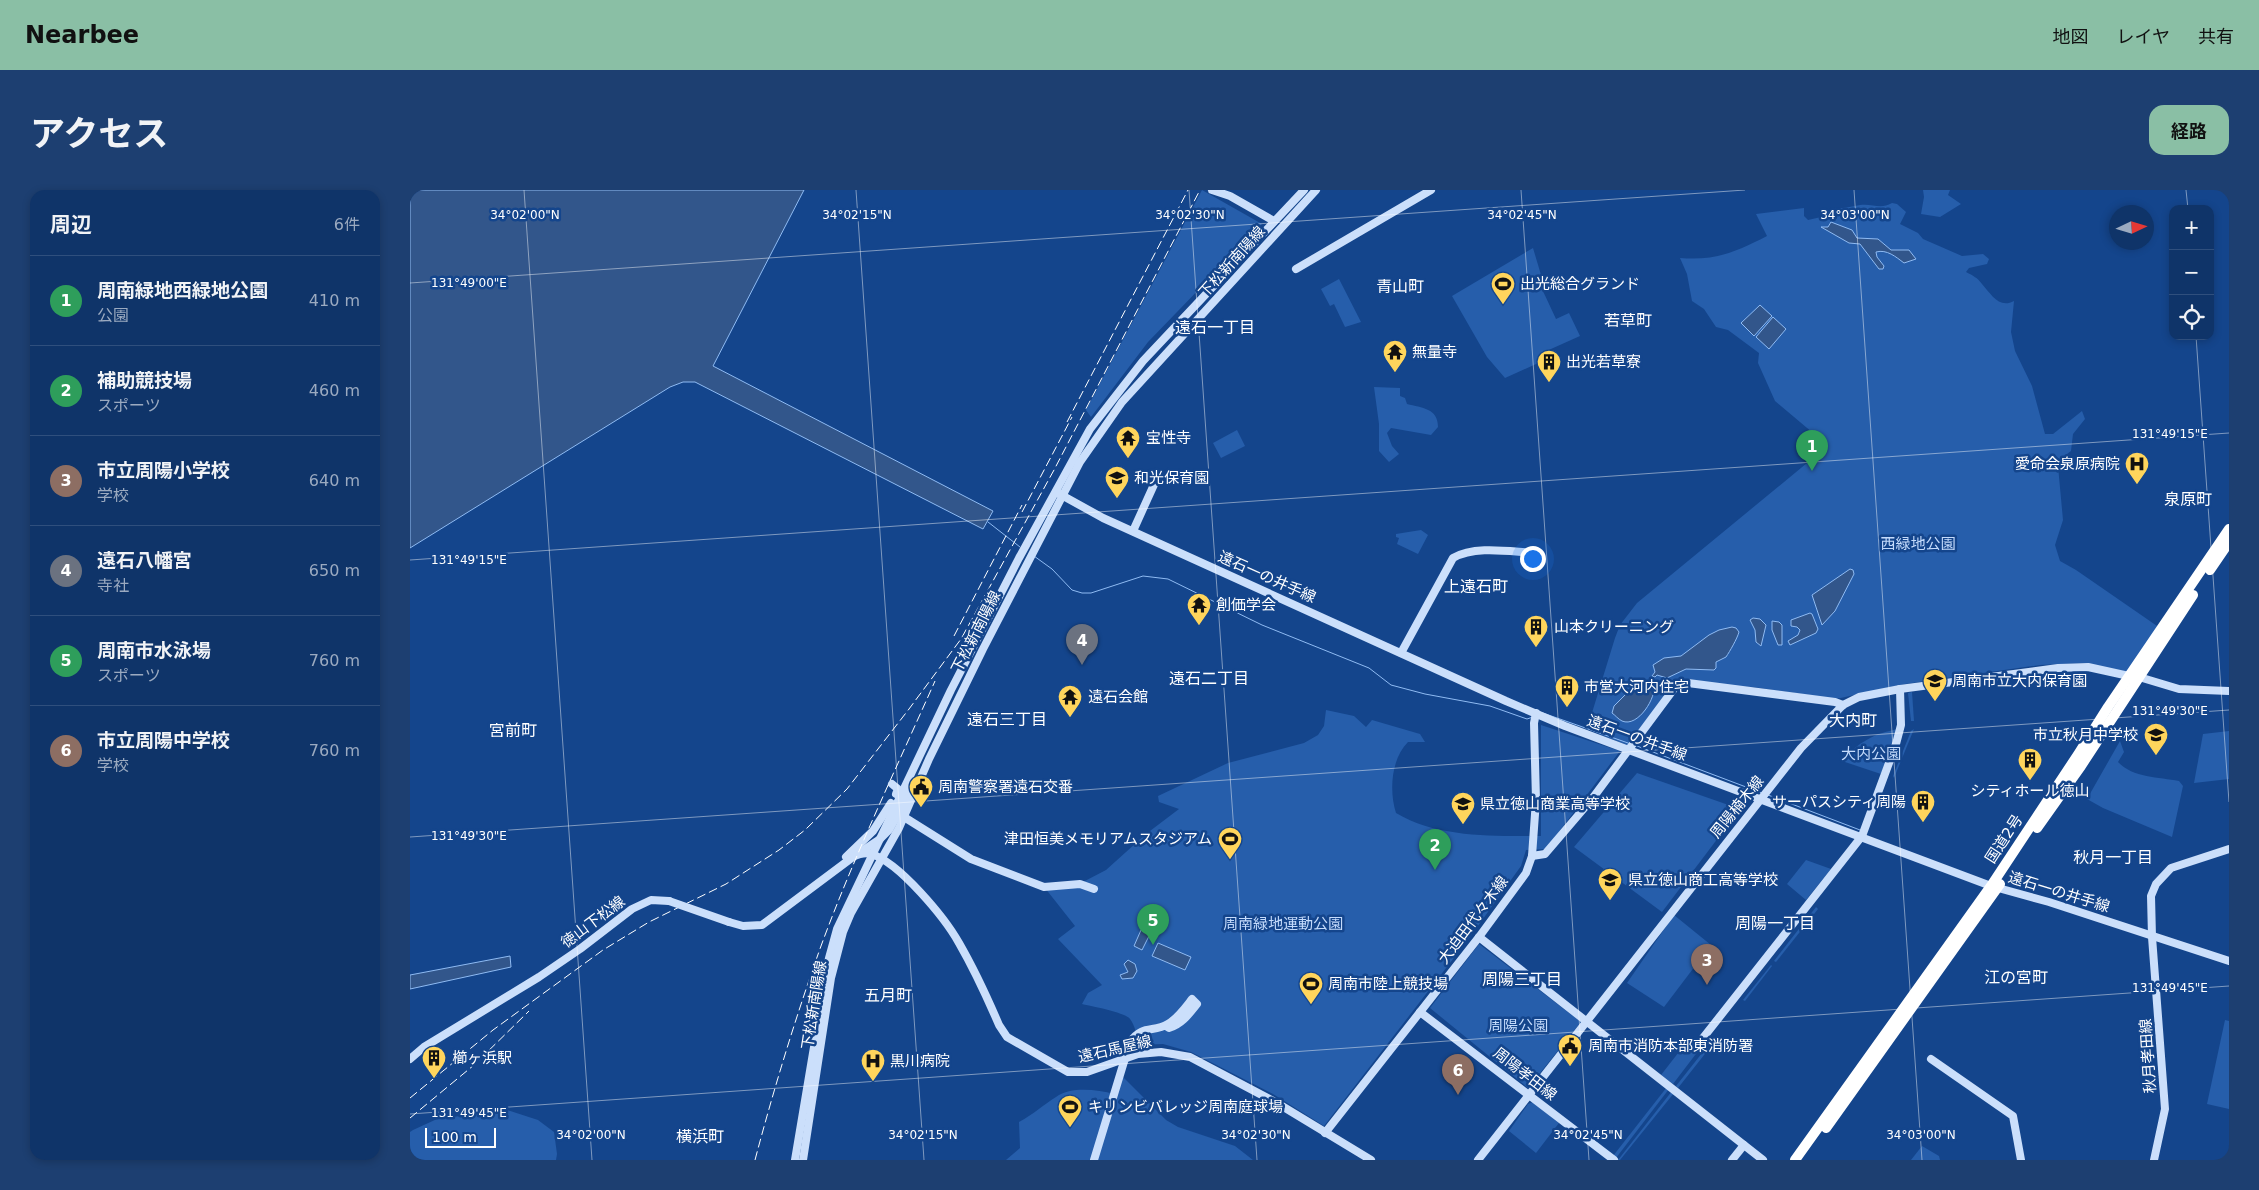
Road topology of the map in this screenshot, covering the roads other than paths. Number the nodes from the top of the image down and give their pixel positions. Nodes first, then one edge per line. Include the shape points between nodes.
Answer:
1 (1212, 190) edge
2 (1297, 190) edge
3 (1304, 190) edge
4 (1316, 190) edge
5 (1431, 190) edge
6 (1277, 218) junction
7 (1296, 269) dead end
8 (1157, 478) dead end
9 (1056, 492) junction
10 (1063, 496) junction
11 (2229, 529) edge
12 (1133, 531) junction
13 (2229, 542) edge
14 (1536, 554) dead end
15 (1402, 653) junction
16 (2134, 677) junction
17 (1900, 689) junction
18 (2229, 692) edge
19 (1843, 705) junction
20 (1536, 713) junction
21 (1629, 750) junction
22 (923, 775) junction
23 (892, 784) dead end
24 (899, 792) junction
25 (1765, 796) junction
26 (904, 817) junction
27 (1862, 836) junction
28 (880, 839) junction
29 (2229, 849) edge
30 (872, 854) junction
31 (853, 856) junction
32 (1532, 856) junction
33 (881, 860) junction
34 (1994, 887) junction
35 (1094, 890) dead end
36 (807, 891) junction
37 (1479, 936) junction
38 (2152, 937) junction
39 (2229, 961) edge
40 (1420, 1012) junction
41 (1586, 1022) junction
42 (1166, 1026) dead end
43 (1699, 1044) dead end
44 (410, 1059) edge
45 (1124, 1059) junction
46 (1931, 1059) dead end
47 (1529, 1095) junction
48 (1325, 1133) junction
49 (1744, 1145) junction
50 (795, 1160) edge
51 (803, 1160) edge
52 (1094, 1160) edge
53 (1371, 1160) edge
54 (1478, 1160) edge
55 (1614, 1160) edge
56 (1732, 1160) edge
57 (1763, 1160) edge
58 (1795, 1160) edge
59 (1803, 1160) edge
60 (2021, 1160) edge
61 (2154, 1160) edge

1 - 6 street
2 - 6 street
3 - 6 street, 下松新南陽線
4 - 10 street, 下松新南陽線 via 1122,402 1080,462
5 - 7 street
6 - 9 street, 下松新南陽線 via 1110,402 1075,453
8 - 12 street
9 - 10 street, 遠石一の井手線
9 - 24 street, 下松新南陽線
10 - 12 street, 遠石一の井手線
10 - 22 street, 下松新南陽線 via 982,649
11 - 16 highway, 国道2号
12 - 15 street, 遠石一の井手線
13 - 16 highway, 国道2号
14 - 15 street via 1478,552 1453,558
15 - 20 street, 遠石一の井手線
16 - 17 street, 周陽楠木線 via 2088,667 2058,668
16 - 18 street, 周陽楠木線 via 2179,689
16 - 34 highway, 国道2号
17 - 19 street, 周陽楠木線 via 1859,697
17 - 27 street via 1898,738
19 - 21 street via 1682,683 1676,686
19 - 25 street, 周陽楠木線 via 1801,748
20 - 21 street, 遠石一の井手線
20 - 32 street, 大迫田代々木線
21 - 25 street, 遠石一の井手線
21 - 32 street via 1592,800 1545,854
22 - 26 street, 下松新南陽線
22 - 28 street
23 - 24 street
24 - 28 street, 下松新南陽線
24 - 36 street via 872,831 814,881
25 - 27 street, 遠石一の井手線
25 - 41 street, 周陽楠木線
26 - 33 street, 下松新南陽線
26 - 35 street via 971,859 1044,887 1080,884
27 - 34 street, 遠石一の井手線
27 - 43 street
28 - 30 street, 下松新南陽線
28 - 31 street, 徳山下松線
29 - 38 street, 秋月孝田線 via 2181,863 2164,874 2151,896
30 - 31 street
30 - 33 street
30 - 50 street, 下松新南陽線 via 837,929 829,958
31 - 36 street, 徳山下松線
32 - 37 street, 大迫田代々木線 via 1526,873
33 - 45 street, 遠石馬屋線 via 908,879 950,929 1007,1037 1068,1072 1087,1072
33 - 51 street, 下松新南陽線 via 851,913 838,946
34 - 38 street, 遠石一の井手線
34 - 58 highway, 国道2号
34 - 59 highway, 国道2号
36 - 44 street, 徳山下松線, bridge via 762,925 743,926 669,901 651,900 632,909 539,977 424,1047
37 - 40 street, 大迫田代々木線
37 - 41 street
38 - 39 street, 遠石一の井手線
38 - 61 street, 秋月孝田線 via 2165,1109
40 - 47 street, 周陽孝田線
40 - 48 street, 大迫田代々木線
41 - 47 street, 周陽楠木線
41 - 49 street
42 - 45 street via 1136,1034
45 - 48 street, 遠石馬屋線 via 1161,1052 1190,1057 1276,1102
45 - 52 street
46 - 60 street via 2012,1116
47 - 54 street, 周陽楠木線
47 - 55 street, 周陽孝田線
48 - 53 street, 遠石馬屋線
49 - 56 street
49 - 57 street

